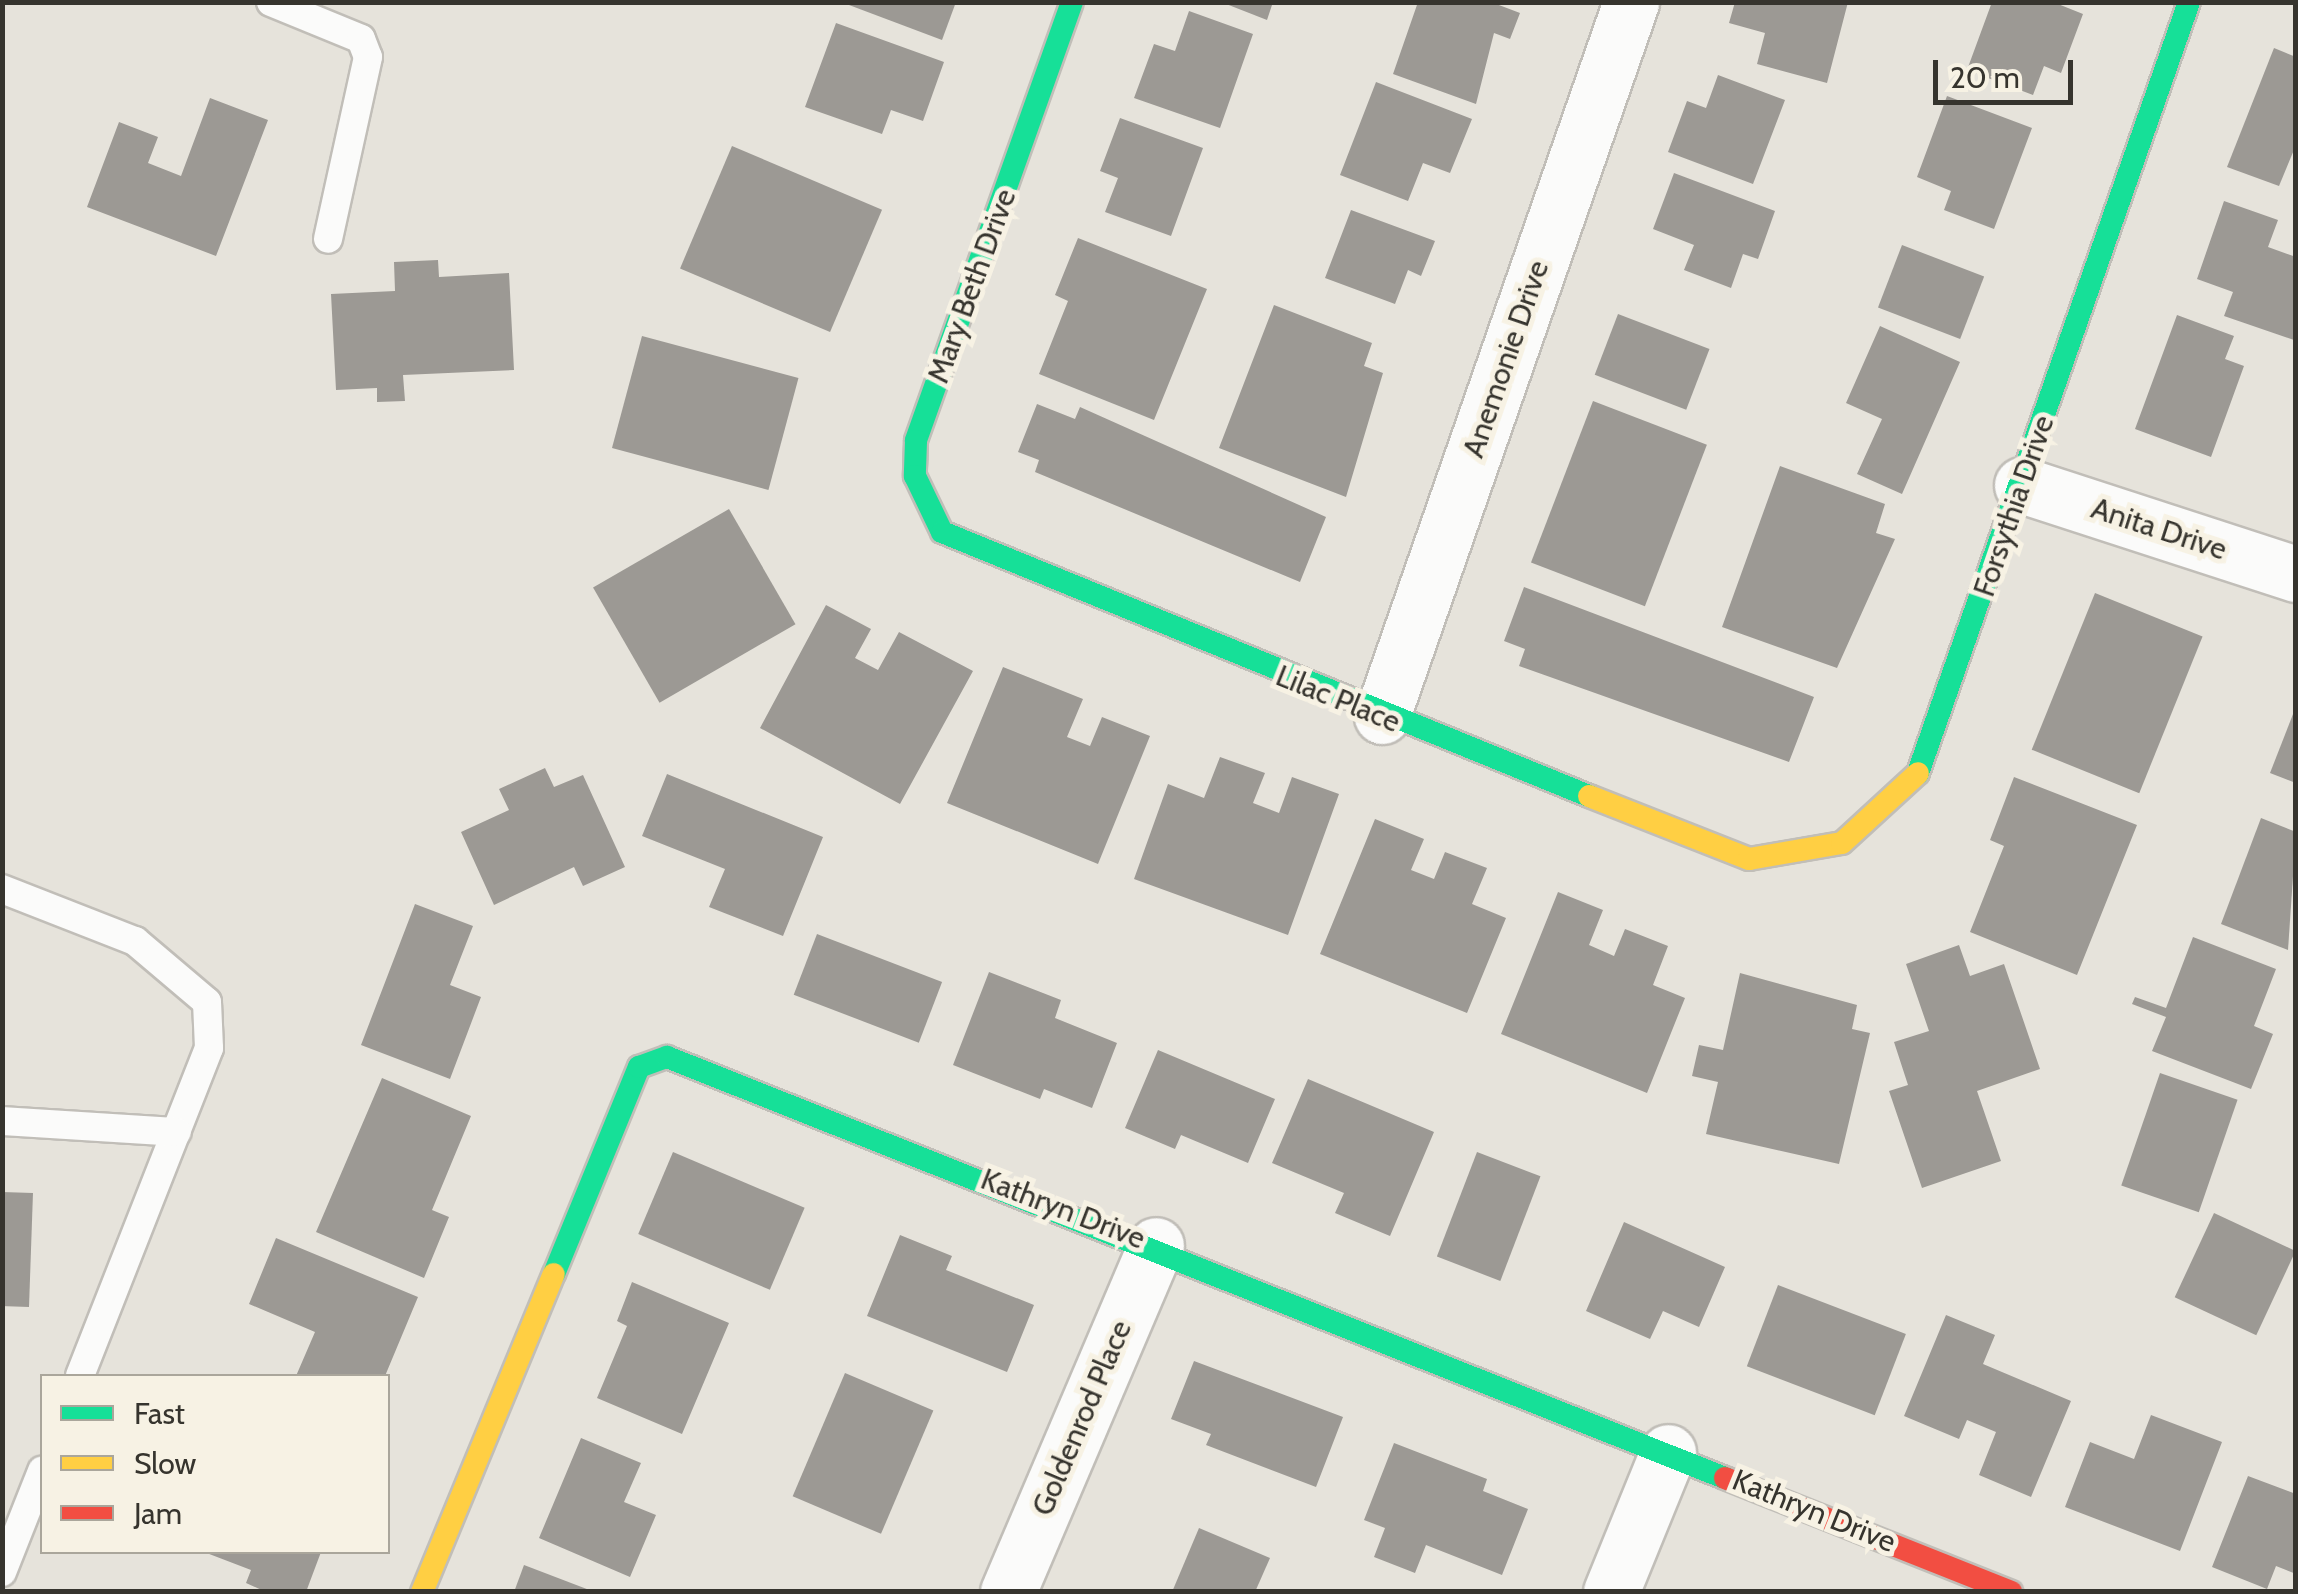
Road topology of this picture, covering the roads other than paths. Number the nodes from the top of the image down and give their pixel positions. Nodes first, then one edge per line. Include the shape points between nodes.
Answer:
1 (271, 2) edge
2 (1072, 2) edge
3 (1631, 2) edge
4 (2189, 2) edge
5 (328, 238) dead end
6 (2022, 485) junction
7 (974, 552) joint
8 (2296, 574) edge
9 (1382, 716) junction
10 (1701, 846) joint
11 (2, 889) edge
12 (2, 1121) edge
13 (177, 1132) junction
14 (1156, 1245) junction
15 (81, 1374) edge
16 (1668, 1452) junction
17 (40, 1476) edge
18 (2, 1572) edge
19 (422, 1592) edge
20 (1008, 1592) edge
21 (1611, 1592) edge
22 (2010, 1592) edge

1 - 5 lane via 361,38 368,57
2 - 7 street, Mary Beth Drive via 916,441 926,511
3 - 9 street, Anemonie Drive
4 - 6 street, Forsythia Drive
6 - 8 street, Anita Drive
6 - 10 street, Forsythia Drive via 1930,754 1905,794 1842,842 1798,857 1749,858
7 - 9 street, Lilac Place
9 - 10 street, Lilac Place
11 - 13 lane via 135,941 207,1002 209,1048
12 - 13 lane
13 - 15 lane
14 - 16 street, Kathryn Drive
14 - 19 street, Kathryn Drive via 684,1060 652,1060 640,1067
14 - 20 street, Goldenrod Place
16 - 21 street
16 - 22 street, Kathryn Drive
17 - 18 lane

